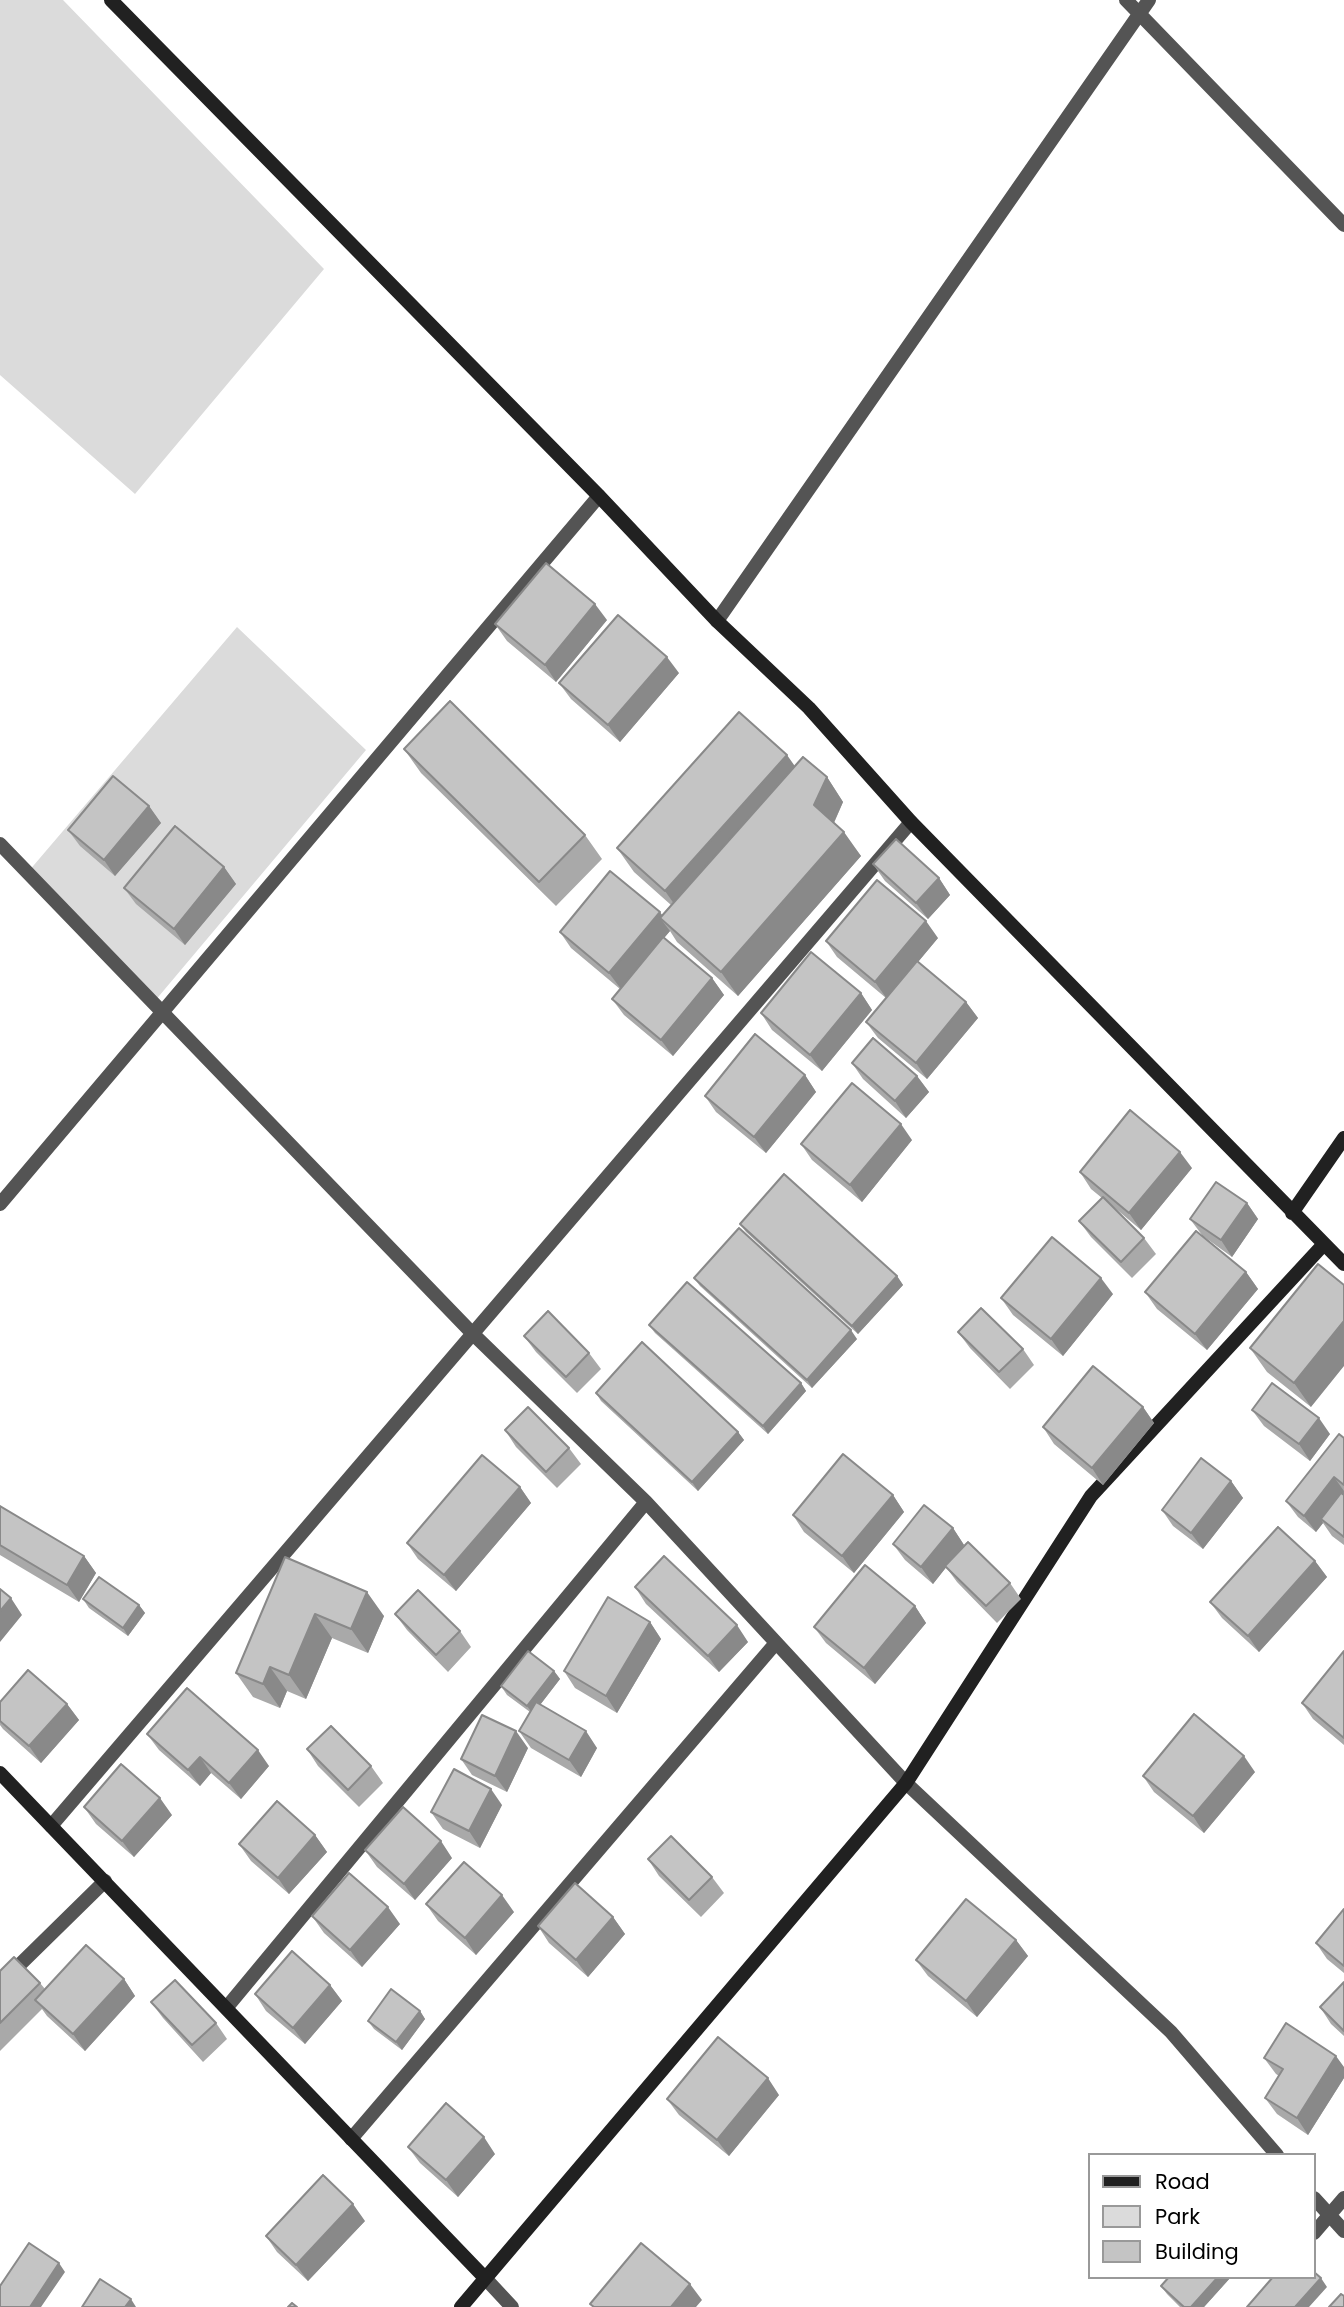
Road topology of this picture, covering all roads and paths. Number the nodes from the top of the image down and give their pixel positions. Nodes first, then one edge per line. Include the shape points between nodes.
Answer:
1 (111, 0) edge
2 (1126, 0) edge
3 (1149, 0) edge
4 (1139, 14) junction
5 (1344, 225) edge
6 (599, 496) junction
7 (717, 621) junction
8 (911, 822) junction
9 (0, 844) edge
10 (164, 1012) junction
11 (1344, 1138) edge
12 (0, 1204) edge
13 (1292, 1213) junction
14 (1324, 1244) junction
15 (1344, 1264) edge
16 (472, 1333) junction
17 (646, 1502) junction
18 (775, 1644) junction
19 (0, 1773) edge
20 (906, 1783) junction
21 (51, 1826) junction
22 (105, 1881) junction
23 (0, 1984) edge
24 (227, 2007) junction
25 (351, 2139) junction
26 (1275, 2153) edge
27 (1344, 2198) edge
28 (1316, 2200) edge
29 (1329, 2216) junction
30 (1316, 2231) edge
31 (1344, 2231) edge
32 (485, 2278) junction
33 (461, 2307) edge
34 (512, 2307) edge

1 - 6 street
2 - 4 street
3 - 4 street
4 - 5 street
4 - 7 street
6 - 7 street
6 - 10 street
7 - 8 street via 809,708
8 - 13 street
8 - 16 street
9 - 10 street
10 - 12 street
10 - 16 street
11 - 13 street
13 - 14 street
14 - 15 street
14 - 20 street via 1091,1496
16 - 17 street
16 - 21 street
17 - 18 street
17 - 24 street
18 - 20 street
18 - 25 street
19 - 21 street
20 - 26 street via 1171,2032
20 - 32 street
21 - 22 street
22 - 23 street
22 - 24 street
24 - 25 street
25 - 32 street
27 - 29 street
28 - 29 street
29 - 30 street
29 - 31 street
32 - 33 street
32 - 34 street

